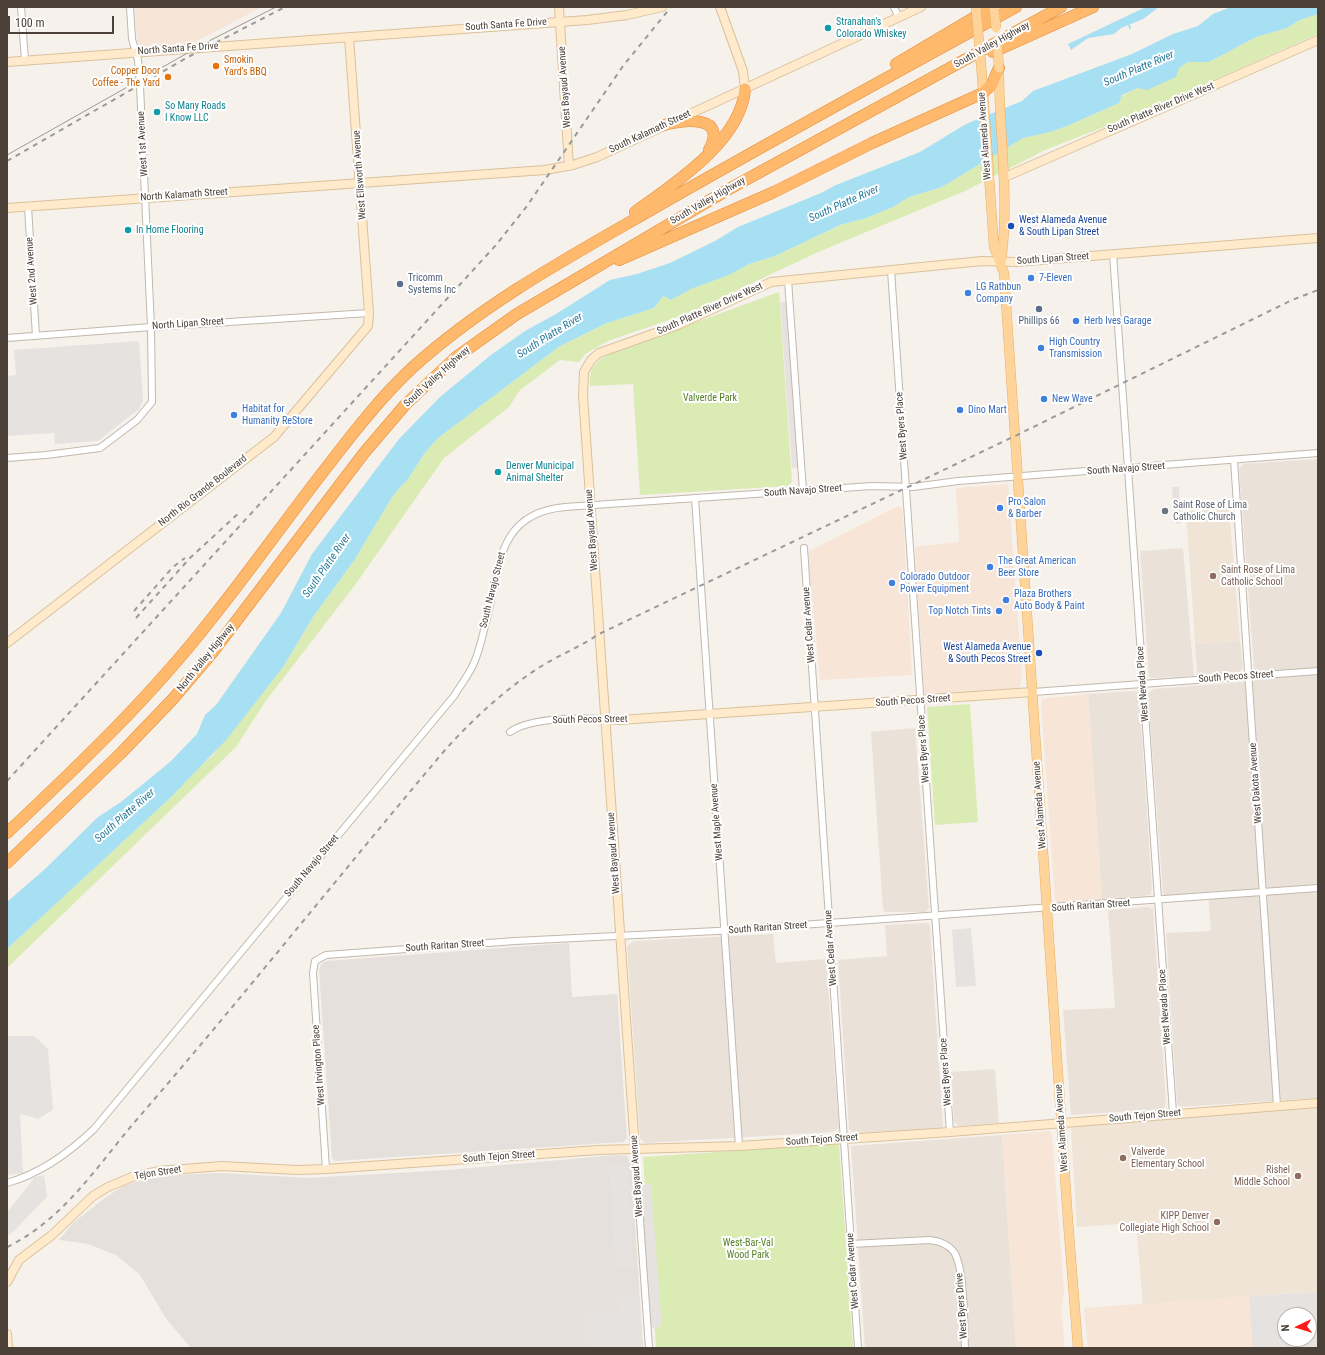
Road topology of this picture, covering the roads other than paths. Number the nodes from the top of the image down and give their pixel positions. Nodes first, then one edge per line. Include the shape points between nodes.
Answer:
1 (21, 7) edge
2 (130, 7) edge
3 (559, 7) edge
4 (662, 7) edge
5 (720, 7) edge
6 (894, 7) edge
7 (921, 7) edge
8 (976, 7) edge
9 (993, 7) edge
10 (1016, 7) edge
11 (1061, 7) edge
12 (1093, 7) edge
13 (899, 18) junction
14 (560, 21) junction
15 (350, 37) junction
16 (1318, 40) edge
17 (135, 52) junction
18 (25, 60) junction
19 (7, 62) edge
20 (999, 68) junction
21 (745, 89) junction
22 (983, 93) junction
23 (810, 119) junction
24 (664, 125) junction
25 (820, 137) junction
26 (706, 155) junction
27 (569, 166) junction
28 (1005, 177) junction
29 (361, 182) junction
30 (146, 198) junction
31 (28, 207) junction
32 (7, 208) edge
33 (1318, 238) edge
34 (590, 244) junction
35 (1113, 254) junction
36 (1001, 263) junction
37 (891, 270) junction
38 (788, 280) junction
39 (556, 291) junction
40 (369, 313) junction
41 (151, 327) junction
42 (36, 336) junction
43 (7, 338) edge
44 (590, 360) joint
45 (375, 407) joint
46 (382, 432) joint
47 (1318, 453) edge
48 (7, 458) edge
49 (1234, 460) junction
50 (1128, 469) junction
51 (1018, 476) junction
52 (906, 487) junction
53 (803, 491) junction
54 (695, 498) junction
55 (590, 506) junction
56 (804, 548) dead end
57 (7, 643) edge
58 (1318, 671) edge
59 (1249, 676) junction
60 (1143, 685) junction
61 (1033, 692) junction
62 (920, 701) junction
63 (815, 708) junction
64 (709, 714) junction
65 (605, 719) junction
66 (510, 732) dead end
67 (7, 833) edge
68 (7, 863) edge
69 (1318, 888) edge
70 (1263, 892) junction
71 (1158, 901) junction
72 (1047, 909) junction
73 (935, 916) junction
74 (830, 924) junction
75 (724, 931) junction
76 (620, 935) junction
77 (315, 961) joint
78 (1318, 1103) edge
79 (1277, 1106) junction
80 (1173, 1113) junction
81 (1061, 1122) junction
82 (950, 1132) junction
83 (844, 1139) junction
84 (739, 1146) junction
85 (635, 1149) junction
86 (326, 1169) junction
87 (7, 1183) edge
88 (851, 1244) junction
89 (7, 1282) edge
90 (7, 1334) edge
91 (8, 1348) edge
92 (649, 1348) edge
93 (858, 1348) edge
94 (965, 1348) edge
95 (1078, 1348) edge

1 - 18 street
2 - 17 street, West 1st Avenue
3 - 14 street, West Bayaud Avenue
4 - 14 street, South Santa Fe Drive via 627,15
5 - 21 street via 743,71
6 - 13 street
7 - 13 street, South Kalamath Street
8 - 22 main road, West Alameda Avenue, bridge
9 - 20 main road, West Alameda Avenue, bridge
9 - 23 highway
10 - 23 highway, South Valley Highway
11 - 25 highway, South Valley Highway
12 - 25 highway via 990,53
13 - 21 street, South Kalamath Street
14 - 15 street, South Santa Fe Drive
14 - 27 street, West Bayaud Avenue
15 - 17 street, North Santa Fe Drive
15 - 29 street, West Ellsworth Avenue
16 - 28 street, South Platte River Drive West
17 - 18 street, North Santa Fe Drive
17 - 30 street, West 1st Avenue via 140,84
18 - 19 street, North Santa Fe Drive
20 - 22 highway via 992,84
20 - 28 main road, West Alameda Avenue
21 - 24 street, South Kalamath Street
21 - 26 highway via 742,107 734,122
22 - 36 main road, West Alameda Avenue via 994,247
22 - 39 highway
23 - 34 highway, South Valley Highway
24 - 26 highway via 692,120 709,125 713,139
24 - 27 street, South Kalamath Street via 592,159
25 - 39 highway, South Valley Highway
26 - 34 highway via 671,186
27 - 29 street, South Kalamath Street via 545,170
28 - 36 main road, West Alameda Avenue
29 - 30 street, North Kalamath Street
29 - 40 street, West Ellsworth Avenue
30 - 31 street, North Kalamath Street
30 - 41 street, West 1st Avenue
31 - 32 street, North Kalamath Street
31 - 42 street, West 2nd Avenue
33 - 35 street, South Lipan Street
34 - 45 highway, South Valley Highway via 505,297 459,330 410,371
35 - 36 street, South Lipan Street
35 - 50 street, West Nevada Place
36 - 37 street, South Lipan Street via 982,261
36 - 51 main road, West Alameda Avenue via 1004,272
37 - 38 street, South Lipan Street
37 - 52 street, West Byers Place
38 - 44 street, South Platte River Drive West via 772,282 678,325 603,351
38 - 53 street
39 - 46 highway, South Valley Highway via 505,322 450,363 415,395
40 - 41 street, North Lipan Street
40 - 57 street, North Rio Grande Boulevard via 368,326 274,437
41 - 42 street, North Lipan Street
41 - 48 street, West 1st Avenue via 152,402 137,420 100,448 46,456
42 - 43 street, North Lipan Street
44 - 55 street, West Bayaud Avenue via 582,384
45 - 67 highway, North Valley Highway via 172,669 110,735
46 - 68 highway, North Valley Highway via 184,686 122,752
47 - 49 street, South Navajo Street
49 - 50 street, South Navajo Street
49 - 59 street, West Dakota Avenue
50 - 51 street, South Navajo Street
50 - 60 street, West Nevada Place
51 - 52 street, South Navajo Street
51 - 61 main road, West Alameda Avenue
52 - 53 street, South Navajo Street via 879,486
52 - 62 street, West Byers Place
53 - 54 street, South Navajo Street
54 - 55 street, South Navajo Street
54 - 64 street, West Maple Avenue
55 - 65 street, West Bayaud Avenue
55 - 87 street, South Navajo Street via 541,512 526,521 510,536 499,560 487,617 473,664 454,696 94,1129 76,1146 37,1170
56 - 63 street, West Cedar Avenue
58 - 59 street, South Pecos Street
59 - 60 street, South Pecos Street
59 - 70 street, West Dakota Avenue
60 - 61 street, South Pecos Street
60 - 71 street, West Nevada Place
61 - 62 street, South Pecos Street
61 - 72 main road, West Alameda Avenue
62 - 63 street, South Pecos Street
62 - 73 street, West Byers Place
63 - 64 street, South Pecos Street
63 - 74 street, West Cedar Avenue
64 - 65 street, South Pecos Street
64 - 75 street, West Maple Avenue
65 - 66 street, South Pecos Street via 533,722 518,726
65 - 76 street, West Bayaud Avenue
69 - 70 street, South Raritan Street
70 - 71 street, South Raritan Street
70 - 79 street, West Dakota Avenue
71 - 72 street, South Raritan Street
71 - 80 street, West Nevada Place
72 - 73 street, South Raritan Street
72 - 81 main road, West Alameda Avenue
73 - 74 street, South Raritan Street
73 - 82 street, West Byers Place
74 - 75 street, South Raritan Street
74 - 83 street, West Cedar Avenue
75 - 76 street, South Raritan Street
75 - 84 street, West Maple Avenue
76 - 77 street, South Raritan Street via 331,954
76 - 85 street, West Bayaud Avenue
77 - 86 street, West Irvington Place via 313,980
78 - 79 street, South Tejon Street
79 - 80 street, South Tejon Street
80 - 81 street, South Tejon Street
81 - 82 street, South Tejon Street
81 - 95 main road, West Alameda Avenue
82 - 83 street, South Tejon Street
83 - 84 street, South Tejon Street
83 - 88 street, West Cedar Avenue
84 - 85 street, South Tejon Street
85 - 86 street, South Tejon Street
85 - 92 street, West Bayaud Avenue
86 - 89 street, Tejon Street via 222,1166 158,1171 132,1176 93,1196 52,1235 19,1260
88 - 93 street, West Cedar Avenue
88 - 94 street, West Byers Drive via 930,1240 938,1241 950,1248 959,1266
90 - 91 street

